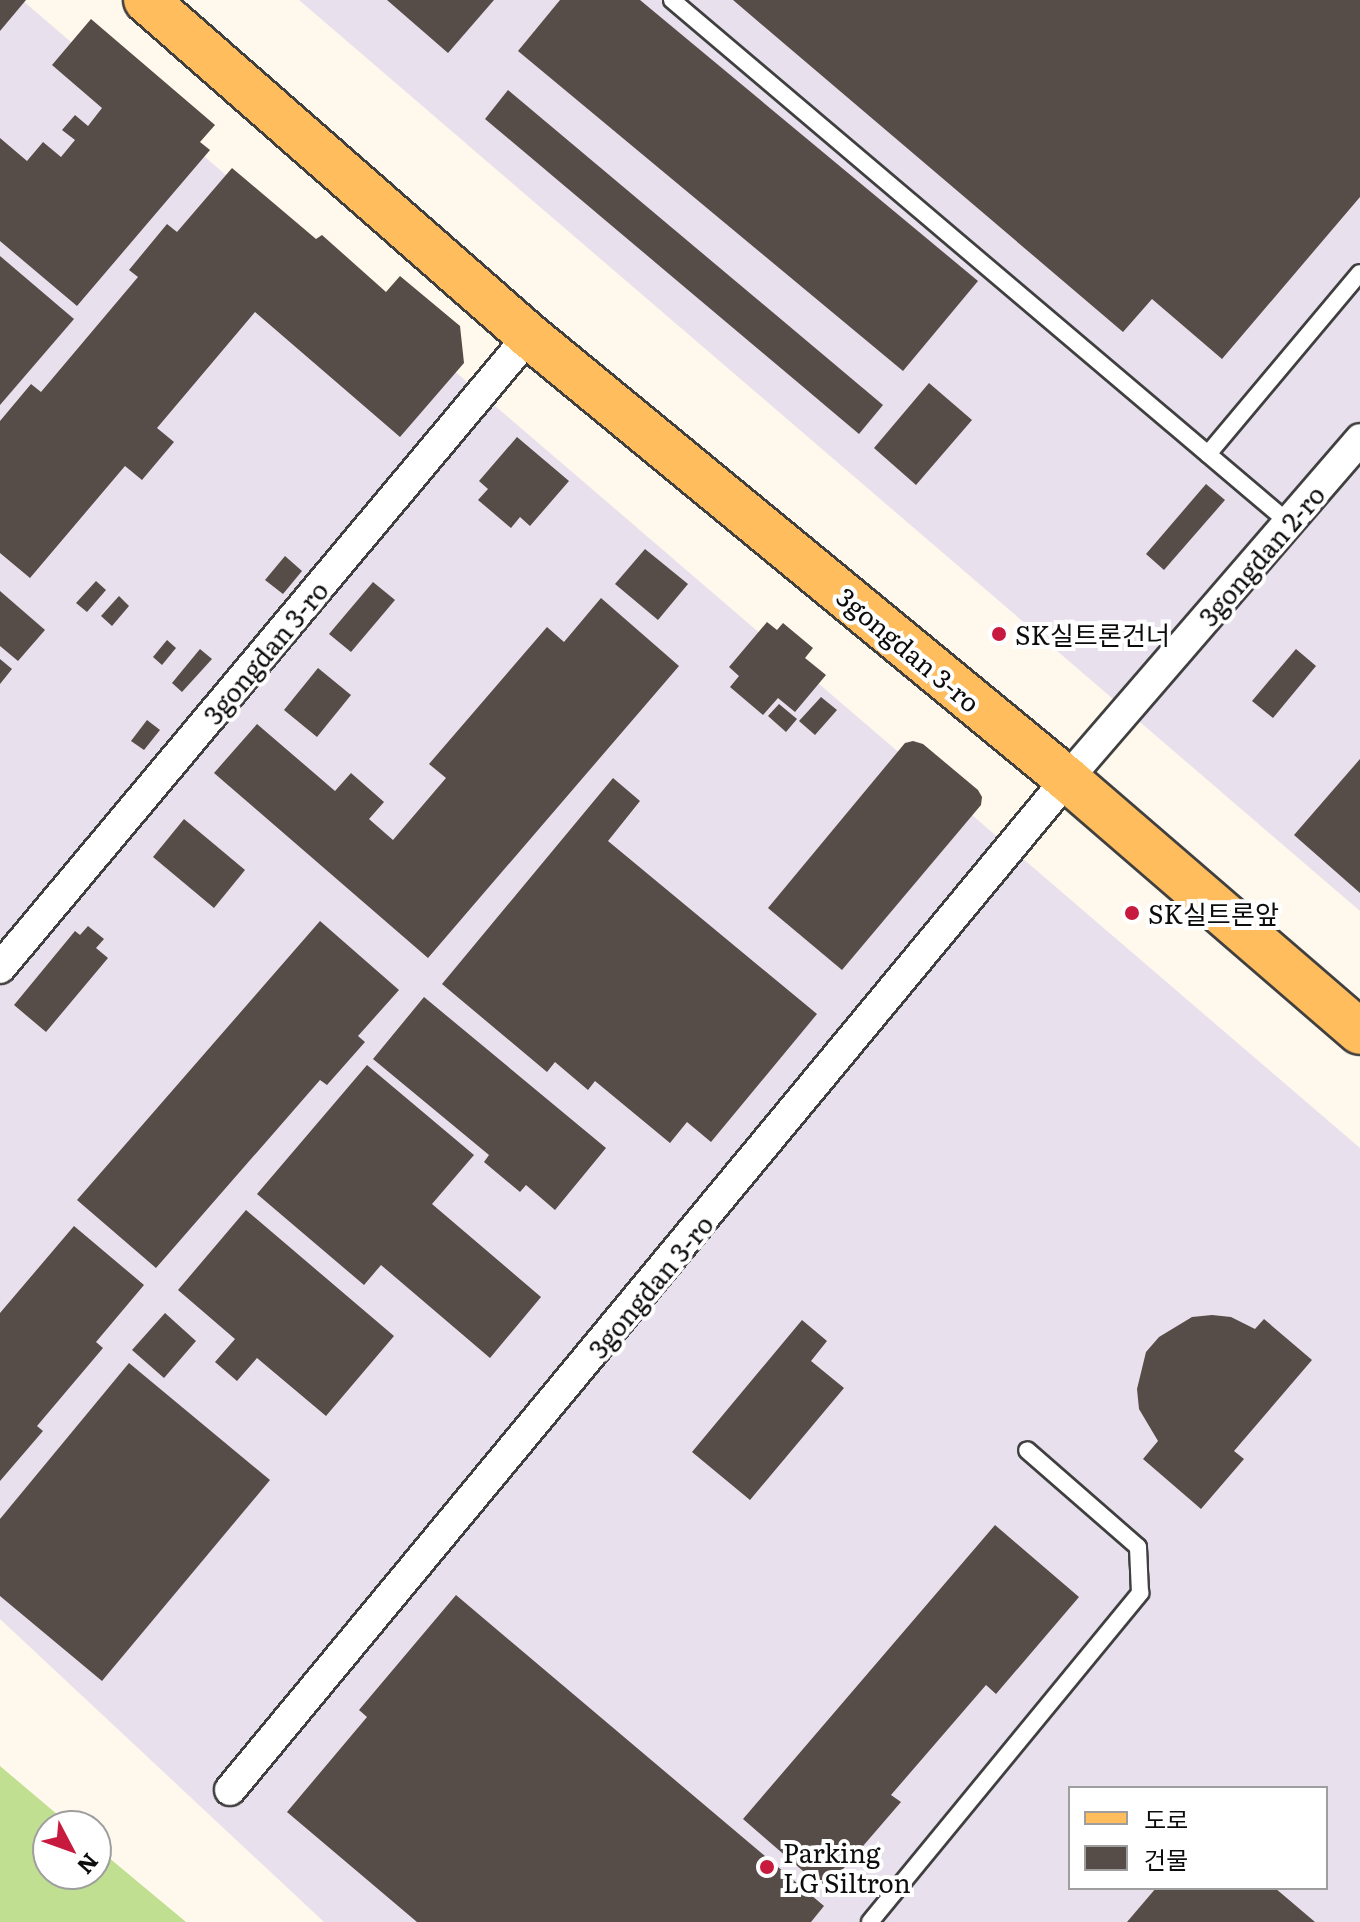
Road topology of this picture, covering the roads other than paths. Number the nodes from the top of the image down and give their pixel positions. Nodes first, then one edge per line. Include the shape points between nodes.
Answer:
1 (146, 0) edge
2 (672, 0) edge
3 (1360, 273) edge
4 (529, 336) junction
5 (1360, 439) edge
6 (1208, 454) junction
7 (1288, 522) junction
8 (1067, 779) junction
9 (0, 968) edge
10 (1360, 1032) edge
11 (1027, 1450) dead end
12 (230, 1790) dead end
13 (870, 1922) edge

1 - 4 main road, 3gongdan 3-ro
2 - 6 lane
3 - 6 lane
4 - 8 main road, 3gongdan 3-ro
4 - 9 street, 3gongdan 3-ro
5 - 7 street, 3gongdan 2-ro
6 - 7 lane
7 - 8 street, 3gongdan 2-ro
8 - 10 main road, 3gongdan 3-ro
8 - 12 street, 3gongdan 3-ro
11 - 13 lane via 1138,1547 1140,1593

